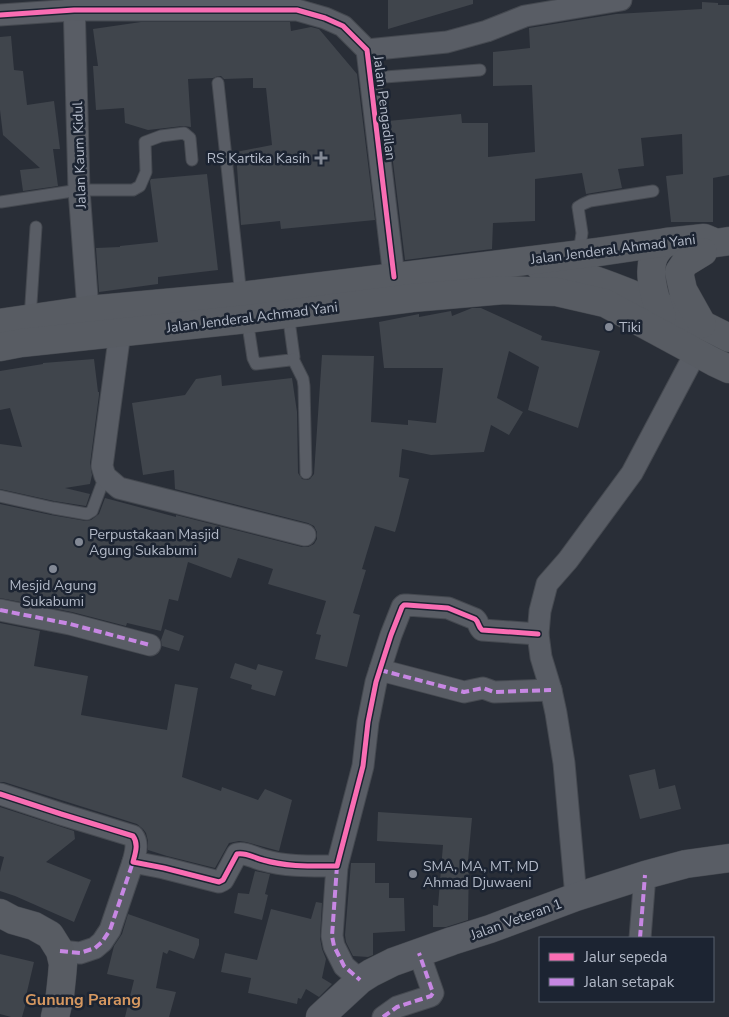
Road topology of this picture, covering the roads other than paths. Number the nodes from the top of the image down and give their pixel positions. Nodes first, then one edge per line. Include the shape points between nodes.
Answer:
1 (621, 0) edge
2 (74, 5) edge
3 (0, 15) edge
4 (367, 50) junction
5 (480, 70) dead end
6 (371, 78) junction
7 (218, 83) dead end
8 (192, 160) dead end
9 (79, 190) junction
10 (653, 191) dead end
11 (1, 202) dead end
12 (36, 227) dead end
13 (716, 245) edge
14 (660, 250) junction
15 (583, 253) junction
16 (394, 277) junction
17 (504, 290) junction
18 (328, 297) junction
19 (657, 303) junction
20 (244, 308) junction
21 (88, 310) junction
22 (288, 313) junction
23 (30, 318) junction
24 (0, 323) edge
25 (702, 324) junction
26 (120, 332) junction
27 (729, 338) edge
28 (0, 347) edge
29 (687, 347) junction
30 (293, 359) junction
31 (729, 369) edge
32 (306, 473) dead end
33 (106, 476) junction
34 (0, 496) edge
35 (305, 535) dead end
36 (0, 610) edge
37 (538, 634) junction
38 (150, 645) dead end
39 (380, 670) junction
40 (551, 690) junction
41 (0, 794) edge
42 (729, 858) edge
43 (133, 862) junction
44 (337, 866) junction
45 (645, 876) junction
46 (576, 897) junction
47 (0, 913) edge
48 (640, 937) edge
49 (60, 951) junction
50 (419, 953) junction
51 (360, 980) junction
52 (55, 1017) edge
53 (320, 1017) edge
54 (383, 1017) edge

1 - 4 street via 525,16 488,31 447,42
2 - 3 street, Jalan Pengadilan
2 - 4 street, Jalan Pengadilan via 297,10 342,26
2 - 9 street, Jalan Kaum Kidul
4 - 6 street, Jalan Pengadilan
5 - 6 lane
6 - 16 street, Jalan Pengadilan
7 - 20 lane
8 - 9 lane via 190,138 184,134 161,136 145,142 146,172 140,186 133,190
9 - 11 lane
9 - 21 street, Jalan Kaum Kidul
10 - 15 lane via 590,201 578,207
12 - 23 lane
13 - 14 main road
13 - 25 main road via 685,263 679,272 683,290
14 - 15 main road
14 - 19 main road via 651,265
15 - 16 main road, Jalan Jenderal Achmad Yani via 546,268 496,264
15 - 17 main road
15 - 19 main road, Jalan Jenderal Achmad Yani via 584,276
16 - 18 main road, Jalan Jenderal Achmad Yani
17 - 18 main road, Jalan Jenderal Achmad Yani via 412,298
17 - 29 main road via 558,292 605,303
18 - 20 main road, Jalan Jenderal Achmad Yani
18 - 22 main road, Jalan Jenderal Achmad Yani
19 - 25 main road, Jalan Jenderal Achmad Yani
19 - 29 main road via 667,327
20 - 21 main road, Jalan Jenderal Achmad Yani
20 - 22 main road, Jalan Jenderal Achmad Yani
20 - 26 main road, Jalan Jenderal Achmad Yani
20 - 30 lane via 256,364
21 - 23 main road, Jalan Jenderal Achmad Yani
22 - 30 lane
23 - 24 main road, Jalan Jenderal Achmad Yani
25 - 27 main road, Jalan Jenderal Achmad Yani
26 - 28 main road, Jalan Jenderal Achmad Yani
26 - 33 street via 102,466
29 - 31 main road
29 - 37 street via 632,473 547,584
30 - 32 lane via 304,386
33 - 34 lane via 92,511 87,514
33 - 35 street via 119,488
36 - 38 street
37 - 39 street via 482,630 475,619 448,608 404,605 390,635
37 - 40 street
39 - 40 street via 464,692 483,688 494,692
39 - 44 street via 362,766
40 - 46 street via 564,763
41 - 43 street via 133,836 136,844
42 - 45 street, Jalan Veteran 1 via 686,864
43 - 44 street via 219,882 237,854 242,853 295,866
43 - 49 street via 110,930 102,942 80,953
44 - 51 street via 334,946 344,966
45 - 46 street, Jalan Veteran 1
45 - 48 street
46 - 50 street, Jalan Veteran 1
47 - 49 main road via 50,935
49 - 52 main road via 63,964
50 - 51 street, Jalan Veteran 1 via 371,972
50 - 54 street via 432,993 397,1007
51 - 53 street, Jalan Veteran 1

